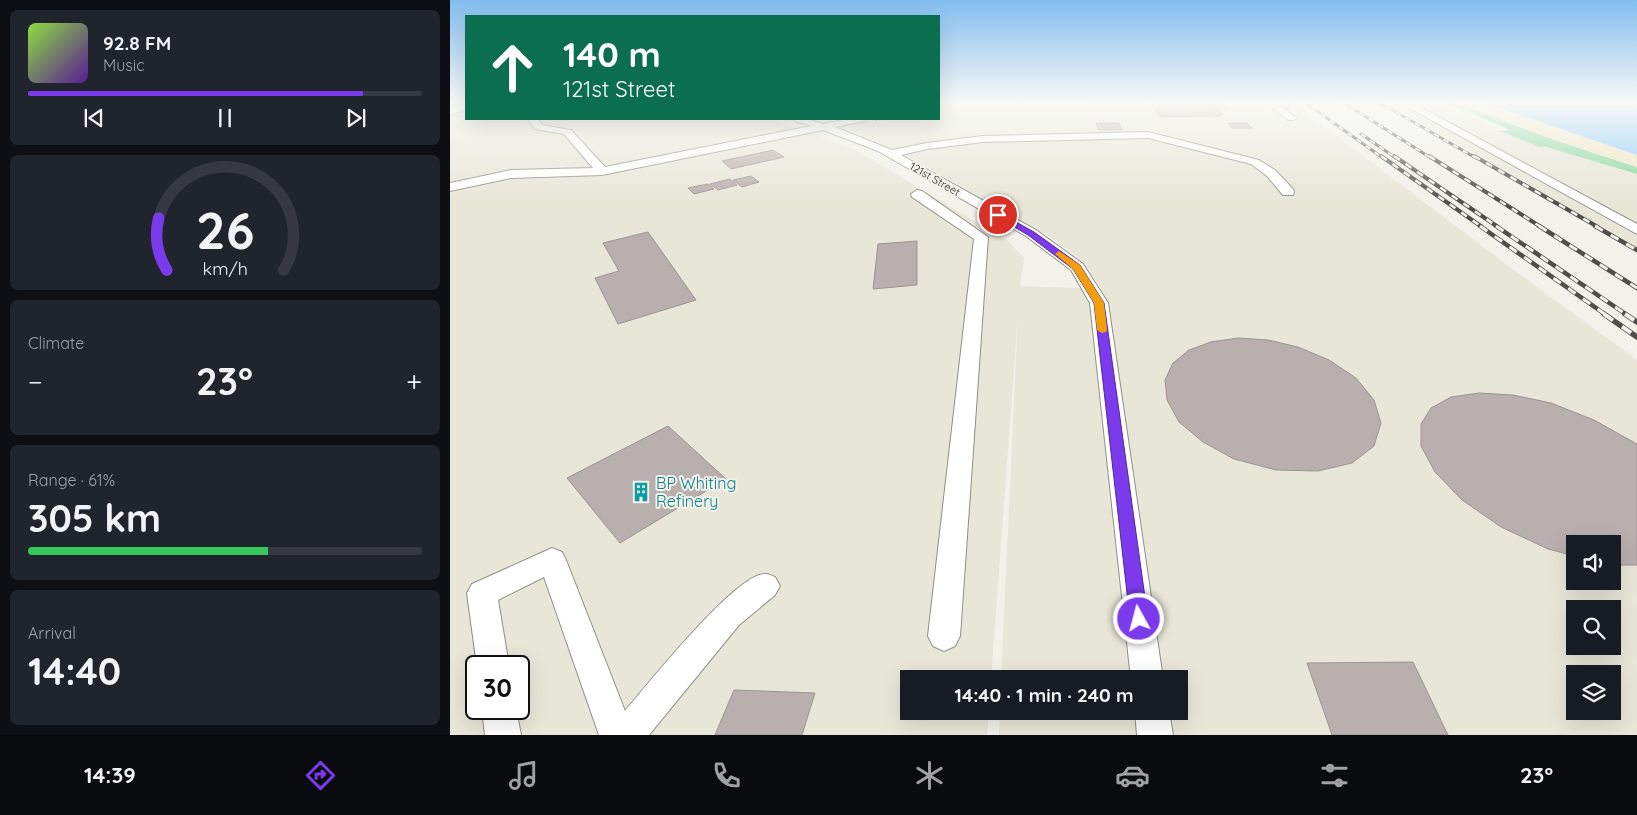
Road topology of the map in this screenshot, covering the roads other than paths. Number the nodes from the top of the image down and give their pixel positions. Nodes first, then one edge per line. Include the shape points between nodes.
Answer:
1 (570, 135) edge
2 (780, 135) edge
3 (849, 135) edge
4 (1131, 135) edge
5 (1149, 135) edge
6 (1464, 135) edge
7 (891, 154) junction
8 (602, 171) junction
9 (450, 187) edge
10 (1288, 192) dead end
11 (916, 194) dead end
12 (1637, 230) edge
13 (765, 586) dead end
14 (944, 636) dead end
15 (491, 655) edge
16 (1146, 670) edge
17 (501, 720) edge
18 (1153, 720) edge
19 (503, 735) edge
20 (617, 735) edge
21 (627, 735) edge
22 (1155, 735) edge

1 - 8 street
2 - 8 street
3 - 7 street, 121st Street
4 - 7 street via 983,138
5 - 10 street via 1255,162 1271,173
6 - 12 street
7 - 16 street, 121st Street via 1031,233 1077,267 1099,303
8 - 9 street via 511,174
11 - 14 street via 981,236
13 - 21 street via 728,615
15 - 20 street via 482,593 552,560
17 - 19 street
18 - 22 street

